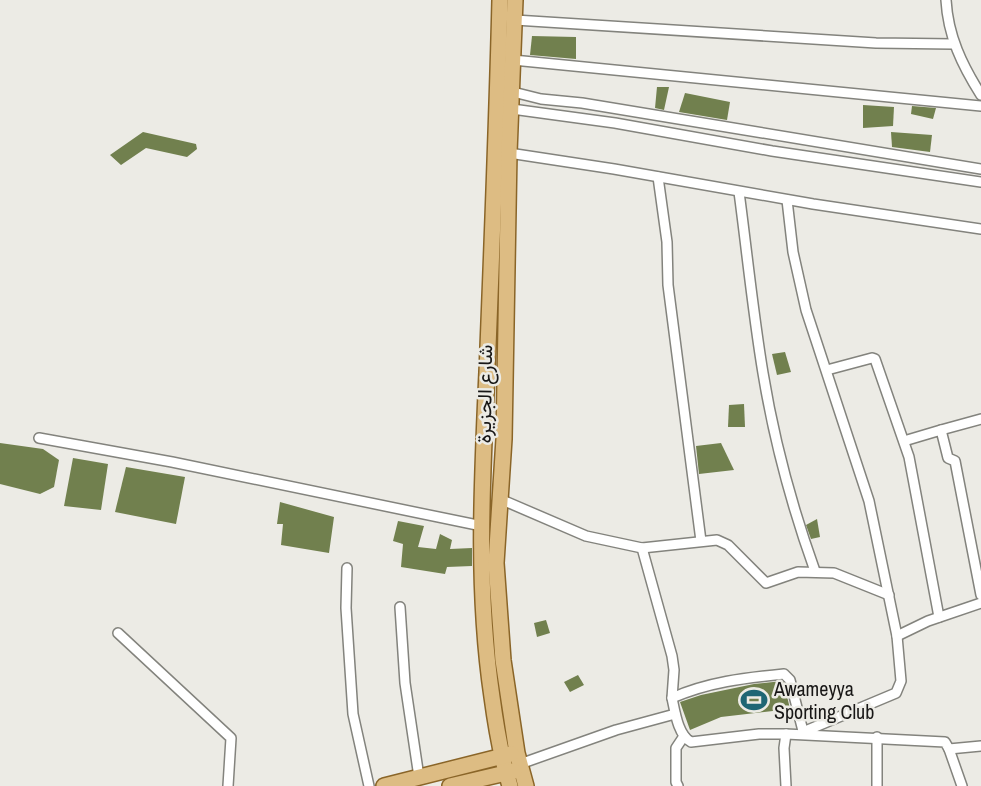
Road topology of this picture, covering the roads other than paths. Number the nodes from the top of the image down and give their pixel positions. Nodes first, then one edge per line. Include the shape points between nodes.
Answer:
1 (500, 0) edge
2 (515, 0) edge
3 (946, 0) edge
4 (515, 20) junction
5 (953, 44) junction
6 (513, 60) junction
7 (513, 92) junction
8 (981, 95) edge
9 (981, 106) edge
10 (512, 109) junction
11 (504, 154) junction
12 (981, 169) edge
13 (658, 177) junction
14 (981, 182) edge
15 (739, 192) junction
16 (787, 200) junction
17 (981, 229) edge
18 (827, 370) junction
19 (981, 419) edge
20 (941, 430) junction
21 (39, 438) dead end
22 (504, 439) junction
23 (484, 440) junction
24 (904, 441) junction
25 (500, 499) junction
26 (482, 526) junction
27 (701, 541) junction
28 (642, 548) junction
29 (347, 568) dead end
30 (815, 571) junction
31 (889, 595) junction
32 (981, 596) edge
33 (981, 603) edge
34 (400, 607) dead end
35 (939, 617) junction
36 (118, 633) dead end
37 (897, 636) junction
38 (672, 698) junction
39 (675, 714) junction
40 (786, 734) junction
41 (803, 734) junction
42 (684, 736) junction
43 (877, 737) junction
44 (981, 746) edge
45 (949, 749) junction
46 (513, 767) edge
47 (419, 777) junction
48 (228, 786) edge
49 (369, 786) edge
50 (384, 786) edge
51 (450, 786) edge
52 (526, 786) edge
53 (678, 786) edge
54 (786, 786) edge
55 (877, 786) edge
56 (962, 786) edge

1 - 11 main road, شارع الجزيرة
2 - 4 main road, شارع الجزيرة
3 - 5 street
4 - 5 street via 876,43
4 - 6 main road, شارع الجزيرة
5 - 8 street
6 - 7 main road, شارع الجزيرة
6 - 9 street
7 - 10 main road, شارع الجزيرة
7 - 12 street
10 - 11 main road, شارع الجزيرة
10 - 14 street
11 - 13 street
11 - 22 main road, شارع الجزيرة
11 - 23 main road, شارع الجزيرة
13 - 15 street
13 - 27 street
15 - 16 street
15 - 30 street via 763,373 796,514
16 - 17 street
16 - 18 street via 806,310
18 - 24 street via 874,358
18 - 31 street via 863,476
19 - 20 street
20 - 24 street
20 - 32 street via 948,458 955,460
21 - 26 street
22 - 23 main road
22 - 25 main road, شارع الجزيرة
23 - 26 main road, شارع الجزيرة
24 - 35 street
25 - 28 street via 586,536
25 - 46 main road, شارع الجزيرة via 496,564 499,628
26 - 46 main road, شارع الجزيرة via 485,642 494,709
27 - 28 street
27 - 30 street via 717,540 728,545 766,583 798,572
28 - 38 street via 672,656
29 - 49 street via 353,714
30 - 31 street via 844,575
31 - 37 street
33 - 35 street
34 - 47 street via 405,683
35 - 37 street
36 - 48 street via 231,738
37 - 41 street via 901,681 896,693
38 - 39 street
38 - 41 street via 715,682 784,674 790,680
39 - 42 street
39 - 46 street via 616,730
40 - 41 street
40 - 42 street via 691,742
40 - 54 street
41 - 43 street
42 - 53 street via 675,748
43 - 45 street via 945,742
43 - 55 street
44 - 45 street
45 - 56 street
46 - 47 main road
46 - 51 main road
46 - 52 main road, شارع الجزيرة
47 - 50 main road

